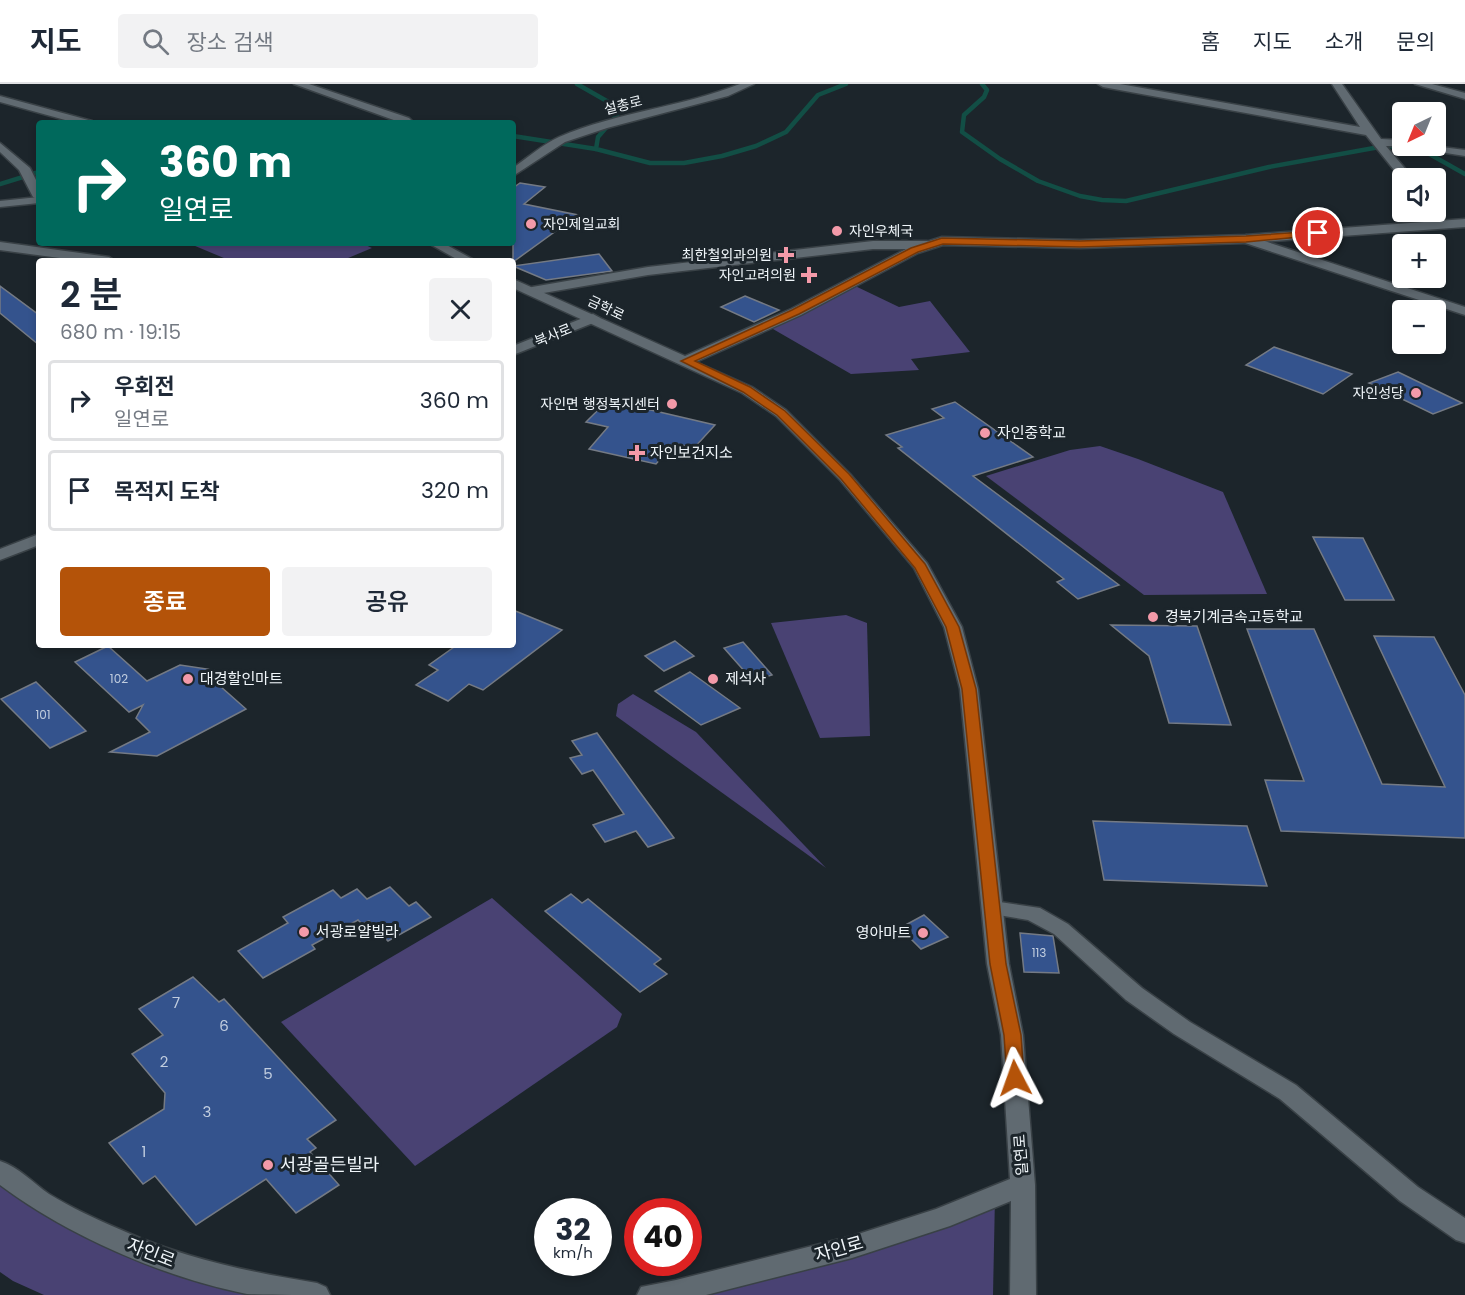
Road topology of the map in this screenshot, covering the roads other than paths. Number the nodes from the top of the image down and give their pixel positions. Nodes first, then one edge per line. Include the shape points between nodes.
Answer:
1 (299, 84) edge
2 (749, 84) edge
3 (1103, 84) edge
4 (1337, 84) edge
5 (1420, 84) edge
6 (1131, 86) edge
7 (1465, 96) edge
8 (0, 99) edge
9 (77, 120) edge
10 (405, 120) edge
11 (1369, 132) junction
12 (1379, 142) junction
13 (1392, 143) edge
14 (0, 146) edge
15 (1446, 151) edge
16 (1465, 153) edge
17 (1399, 168) edge
18 (516, 171) edge
19 (36, 193) edge
20 (36, 199) edge
21 (0, 204) edge
22 (1442, 224) joint
23 (1465, 224) edge
24 (1246, 239) junction
25 (927, 245) junction
26 (0, 246) edge
27 (440, 246) edge
28 (87, 258) edge
29 (464, 258) edge
30 (516, 284) edge
31 (532, 291) junction
32 (1465, 311) edge
33 (593, 318) junction
34 (516, 350) edge
35 (686, 361) junction
36 (36, 541) edge
37 (0, 555) edge
38 (993, 908) junction
39 (0, 1171) edge
40 (1023, 1185) junction
41 (1465, 1232) edge
42 (317, 1295) edge
43 (650, 1295) edge
44 (1023, 1295) edge

1 - 10 street
2 - 18 street, 설총로 via 561,140
3 - 6 street
4 - 11 street
5 - 7 street
6 - 11 street
8 - 9 street
11 - 12 street
12 - 13 street
12 - 17 street
14 - 19 street via 27,175
15 - 16 street
20 - 21 street
22 - 23 street
22 - 24 street
24 - 25 street via 1080,244 942,241
24 - 32 street
25 - 31 street via 873,245 648,271
25 - 35 street via 796,312
26 - 28 street
27 - 29 street
30 - 31 street, 금학로
31 - 33 street, 금학로
33 - 34 street, 북사로
33 - 35 street, 금학로
35 - 38 street, 일연로 via 747,390 781,413 845,477 921,566 953,627 969,689
36 - 37 street
38 - 40 street, 일연로 via 998,964 1012,1035
38 - 41 street via 1033,913 1061,929 1134,994 1288,1092 1409,1194
39 - 42 street, 자인로 via 42,1202 110,1237 185,1266
40 - 43 street, 자인로 via 941,1218 852,1247
40 - 44 street, 일연로

